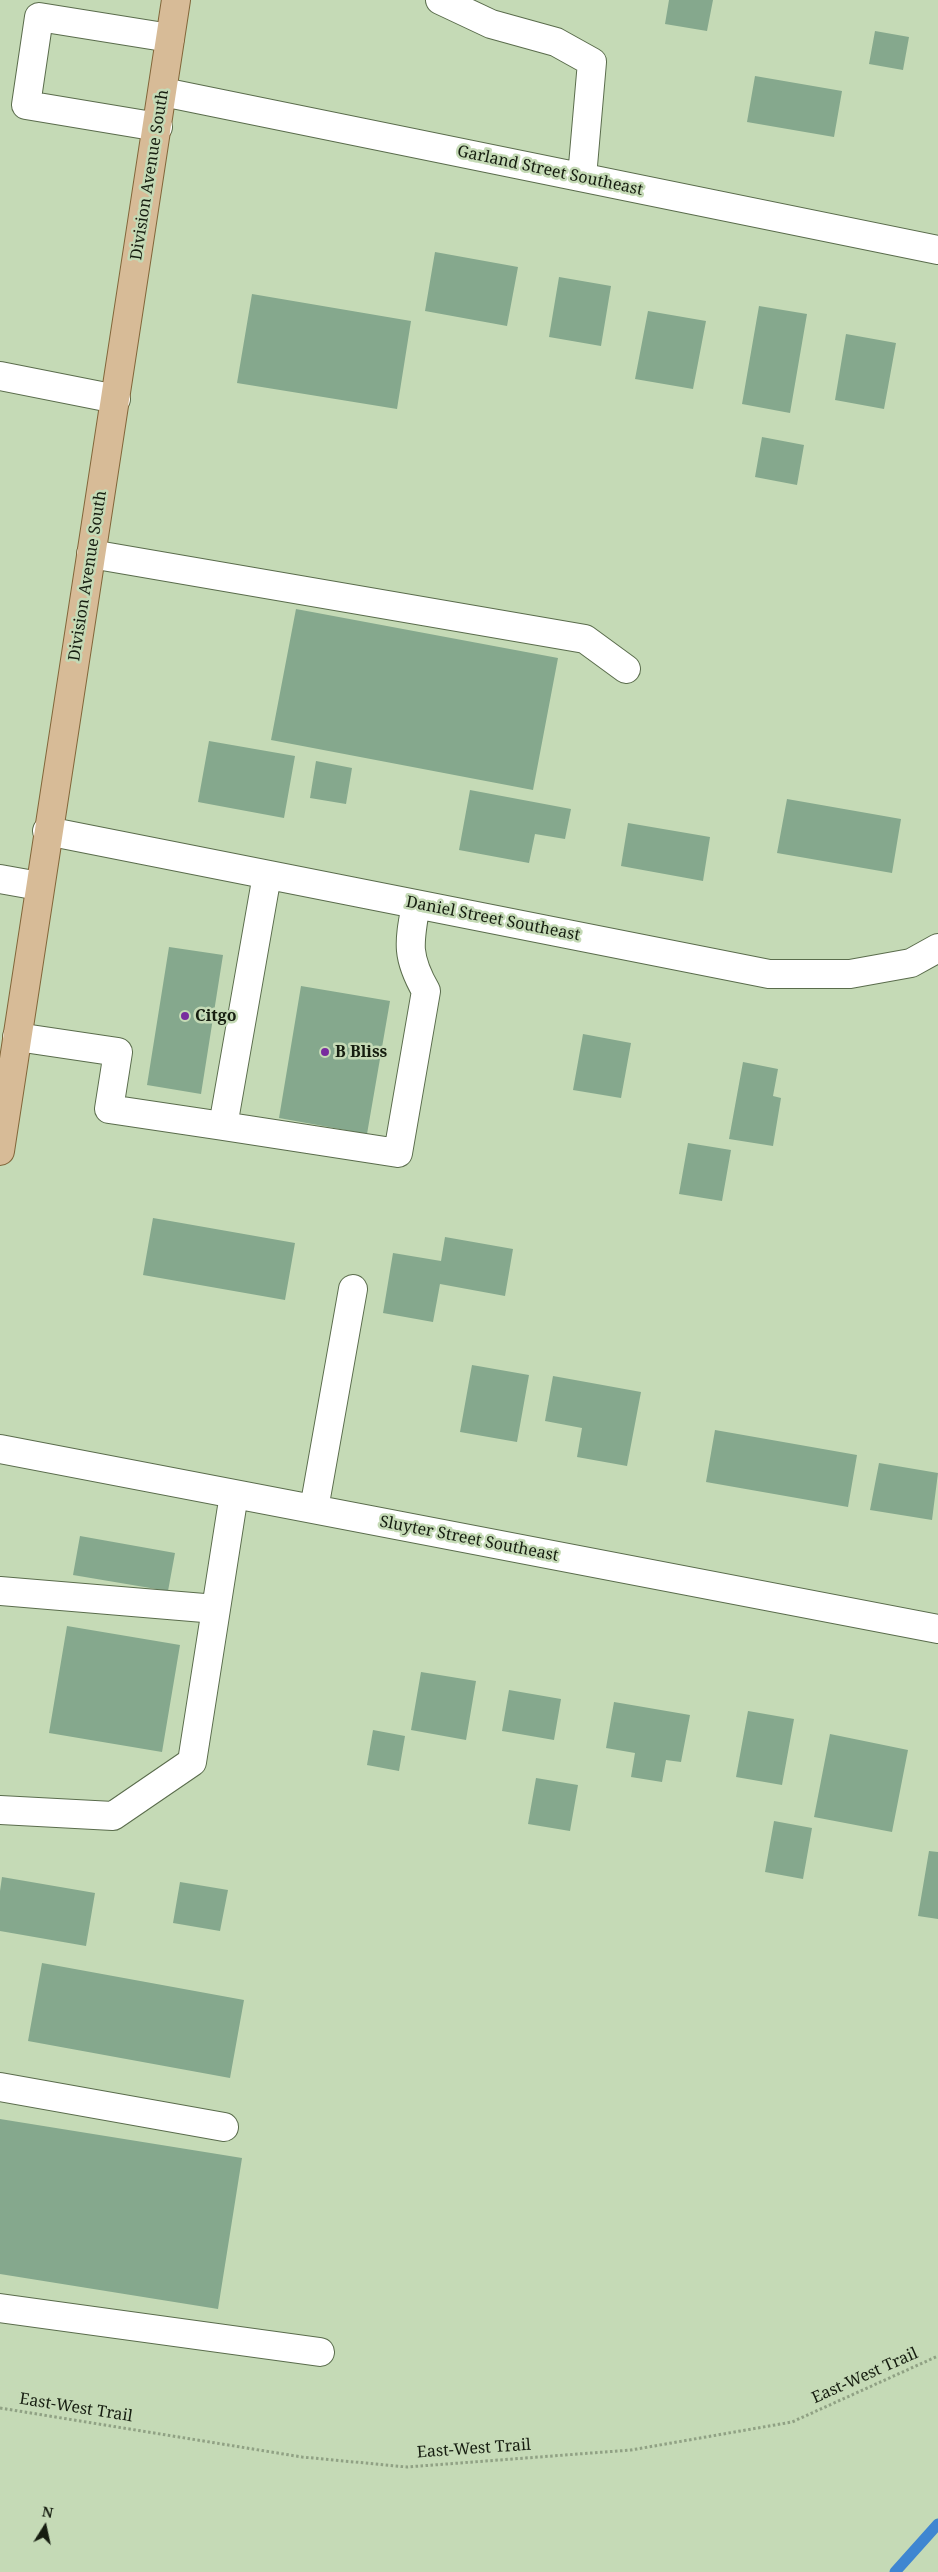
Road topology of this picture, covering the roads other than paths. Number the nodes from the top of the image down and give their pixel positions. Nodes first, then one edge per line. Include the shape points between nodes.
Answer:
1 (176, 0) edge
2 (440, 0) edge
3 (170, 38) junction
4 (163, 92) junction
5 (158, 127) junction
6 (582, 178) junction
7 (938, 250) edge
8 (0, 376) edge
9 (116, 398) junction
10 (92, 554) junction
11 (626, 669) dead end
12 (47, 831) junction
13 (267, 874) junction
14 (0, 879) edge
15 (40, 886) junction
16 (416, 904) junction
17 (938, 948) edge
18 (17, 1037) junction
19 (223, 1126) junction
20 (0, 1151) edge
21 (353, 1289) dead end
22 (0, 1449) edge
23 (234, 1494) junction
24 (314, 1509) junction
25 (0, 1591) edge
26 (216, 1609) junction
27 (938, 1629) edge
28 (0, 1810) edge
29 (0, 2087) edge
30 (224, 2128) dead end
31 (0, 2308) edge
32 (320, 2352) dead end

1 - 3 main road, Division Avenue South
2 - 6 street via 491,24 556,42 592,62
3 - 4 main road, Division Avenue South
3 - 5 street via 39,17 26,105
4 - 5 main road, Division Avenue South
4 - 6 street, Garland Street Southeast
5 - 9 main road, Division Avenue South
6 - 7 street, Garland Street Southeast
8 - 9 street
9 - 10 main road, Division Avenue South
10 - 11 street via 585,639
10 - 12 main road, Division Avenue South
12 - 13 street, Daniel Street Southeast
12 - 15 main road, Division Avenue South
13 - 16 street, Daniel Street Southeast
13 - 19 street
14 - 15 street
15 - 18 main road, Division Avenue South
16 - 17 street, Daniel Street Southeast via 769,974 850,974 911,963
16 - 19 street via 409,941 413,969 426,991 398,1153
18 - 19 street via 118,1052 109,1109
18 - 20 main road, Division Avenue South
21 - 24 street
22 - 23 street, Sluyter Street Southeast
23 - 24 street, Sluyter Street Southeast
23 - 26 street
24 - 27 street, Sluyter Street Southeast
25 - 26 street
26 - 28 street via 192,1762 113,1816
29 - 30 street
31 - 32 street

